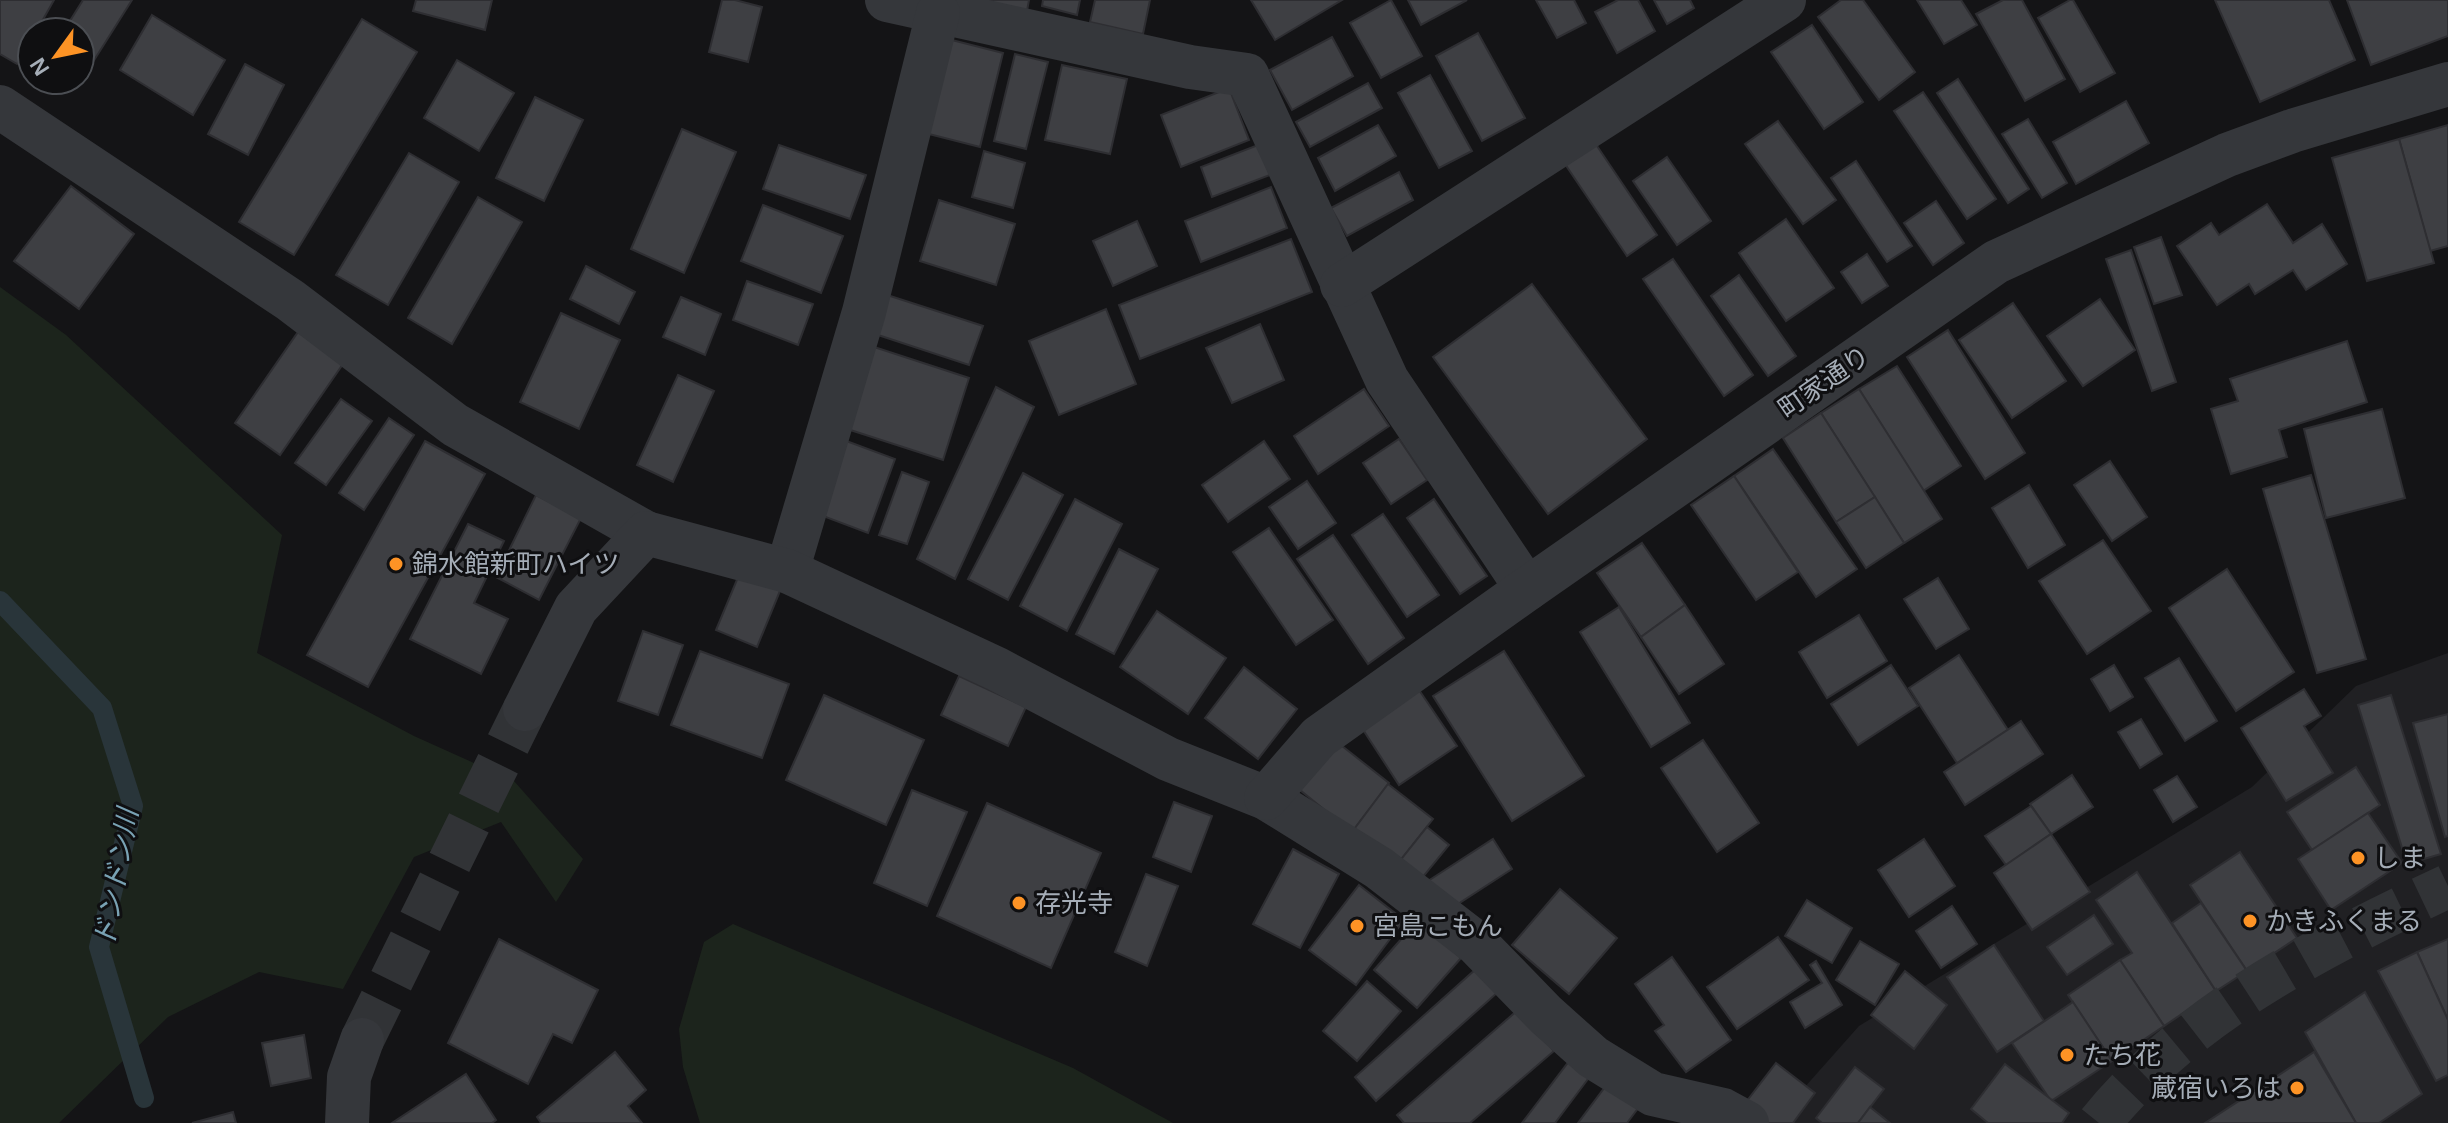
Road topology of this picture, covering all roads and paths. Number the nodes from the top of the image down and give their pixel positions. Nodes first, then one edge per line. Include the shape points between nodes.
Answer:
1 (887, 0) edge
2 (1784, 0) edge
3 (950, 9) edge
4 (2448, 84) edge
5 (0, 107) edge
6 (1342, 285) junction
7 (646, 533) junction
8 (787, 571) junction
9 (1527, 589) junction
10 (525, 709) tunnel mouth
11 (1266, 798) junction
12 (362, 1040) tunnel mouth
13 (347, 1123) edge
14 (1747, 1123) edge

1 - 3 street
2 - 6 street
3 - 6 street via 1190,67 1247,75
3 - 8 street
4 - 9 street, 町家通り via 2227,155 1996,262
5 - 7 street via 290,300 455,425
6 - 9 street via 1387,380
7 - 8 street
7 - 10 street via 576,608
8 - 11 street via 997,669 1168,759
9 - 11 street, 町家通り via 1319,737
11 - 14 street via 1379,868 1476,943 1593,1057 1653,1094 1723,1110
12 - 13 street via 349,1077

